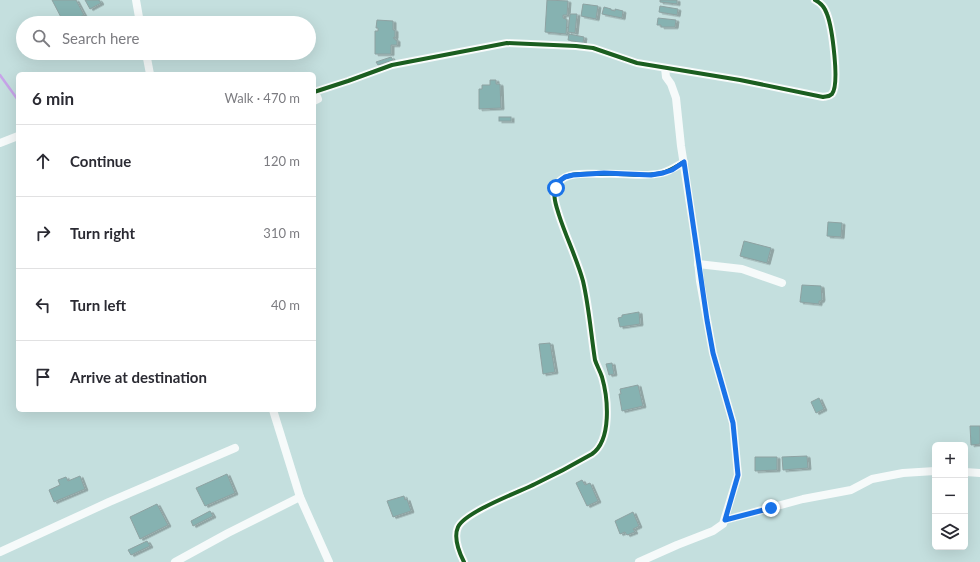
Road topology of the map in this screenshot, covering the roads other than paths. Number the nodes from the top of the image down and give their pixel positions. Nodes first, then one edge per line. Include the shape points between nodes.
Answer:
1 (136, 0) edge
2 (815, 0) edge
3 (139, 16) edge
4 (147, 60) edge
5 (665, 68) junction
6 (150, 72) edge
7 (316, 92) edge
8 (16, 137) edge
9 (0, 144) edge
10 (684, 162) junction
11 (698, 264) junction
12 (782, 283) dead end
13 (274, 412) edge
14 (234, 448) dead end
15 (932, 471) edge
16 (968, 472) edge
17 (980, 473) edge
18 (300, 497) junction
19 (725, 520) junction
20 (0, 552) edge
21 (176, 562) edge
22 (329, 562) edge
23 (464, 562) edge
24 (639, 562) edge

1 - 3 street
2 - 5 street via 827,13 834,52 836,82 830,96 823,97
4 - 6 street
5 - 7 street via 636,63 593,48 507,43 392,65
5 - 10 street via 666,77 676,98
8 - 9 street
10 - 11 street
10 - 23 street via 672,170 651,175 573,175 558,182 554,194 582,280 595,360 603,383 606,405 605,436 599,448 592,454 493,503 463,521 458,526 456,535
11 - 12 street via 742,268
11 - 19 street via 713,353 733,423 738,475
13 - 18 street
14 - 20 street
15 - 19 street via 872,479 851,490 803,499
16 - 17 street
18 - 21 street
18 - 22 street
19 - 24 street via 713,531

